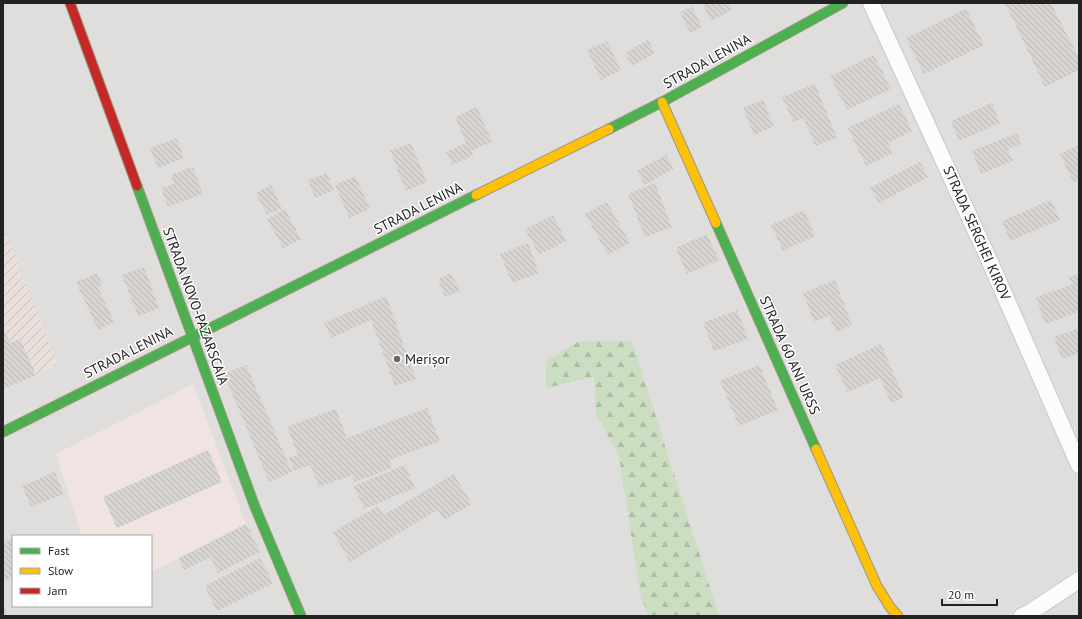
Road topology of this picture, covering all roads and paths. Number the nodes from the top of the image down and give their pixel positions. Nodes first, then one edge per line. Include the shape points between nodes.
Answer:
1 (70, 3) edge
2 (843, 3) edge
3 (871, 3) edge
4 (662, 102) junction
5 (192, 336) junction
6 (3, 432) edge
7 (1079, 465) edge
8 (1079, 580) edge
9 (301, 616) edge
10 (898, 616) edge
11 (1022, 616) edge

1 - 5 street, STRADA NOVO-PAZARSCAIA
2 - 4 street, STRADA LENINA
3 - 7 street, STRADA SERGHEI KIROV via 986,252
4 - 5 street, STRADA LENINA
4 - 10 street, STRADA 60 ANI URSS via 877,586
5 - 6 street, STRADA LENINA
5 - 9 street, STRADA NOVO-PAZARSCAIA via 255,507
8 - 11 street

